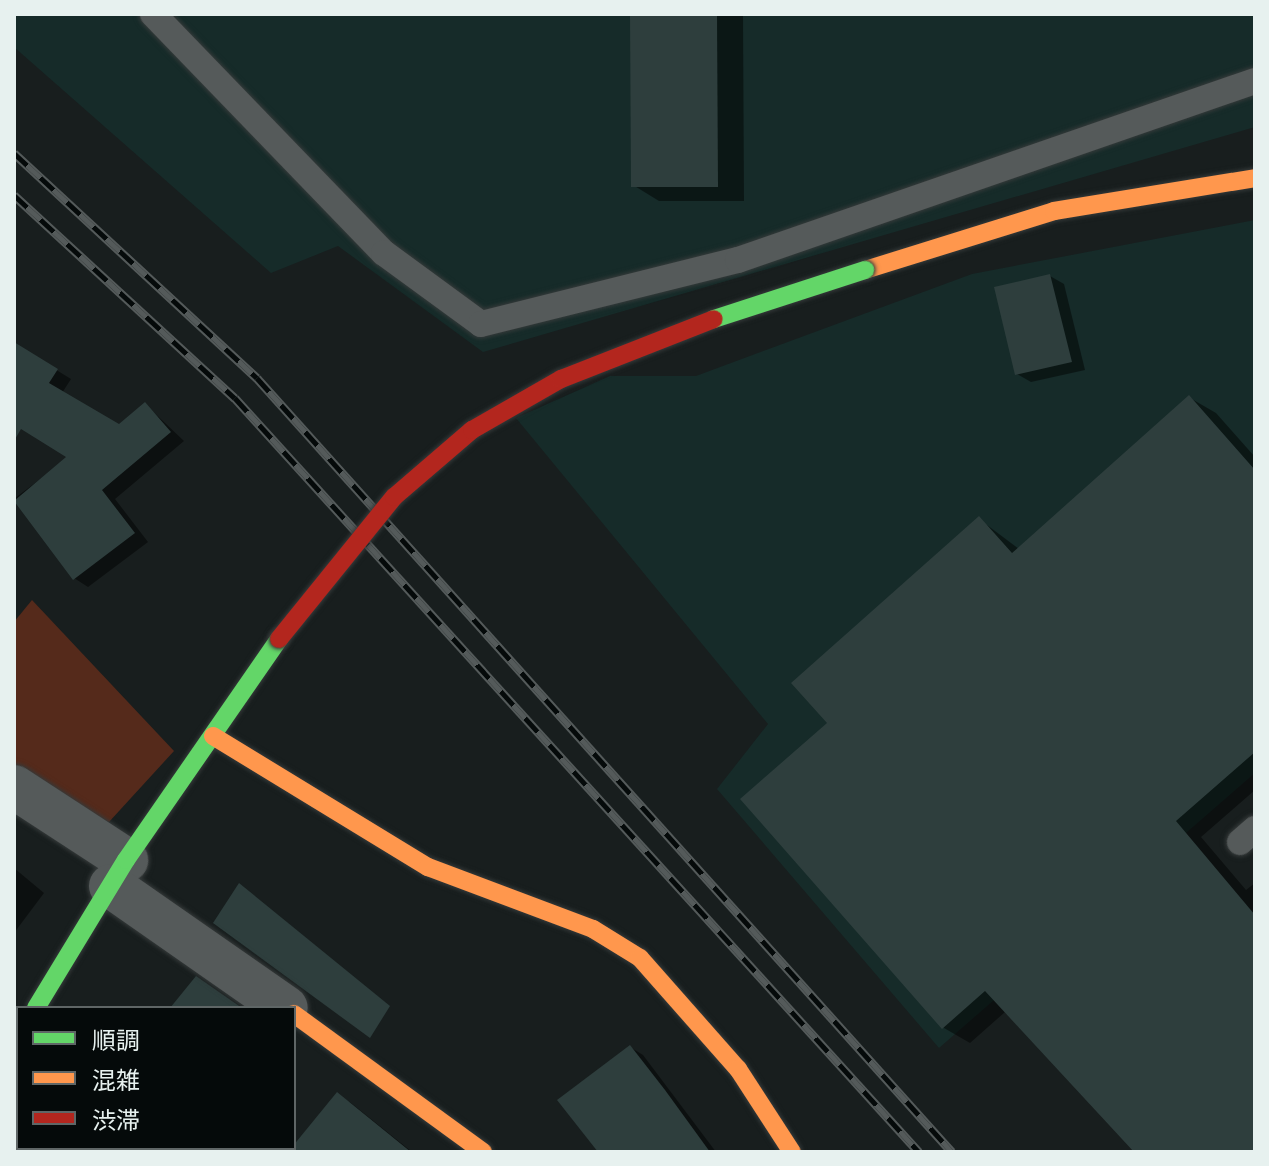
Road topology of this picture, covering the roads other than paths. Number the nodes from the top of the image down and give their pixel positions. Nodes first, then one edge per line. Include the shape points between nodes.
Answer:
1 (153, 14) edge
2 (1255, 81) edge
3 (1255, 178) edge
4 (213, 736) junction
5 (14, 787) edge
6 (118, 873) junction
7 (37, 1006) edge
8 (284, 1006) edge
9 (296, 1015) edge
10 (483, 1152) edge
11 (792, 1152) edge

1 - 2 lane via 384,253 481,324 738,260
3 - 4 street, bridge via 1054,211 686,328 561,379 472,430 394,497 331,566
4 - 6 street
4 - 11 street via 428,867 593,929 640,958 738,1069
5 - 6 street
6 - 7 street
6 - 8 street
9 - 10 street

